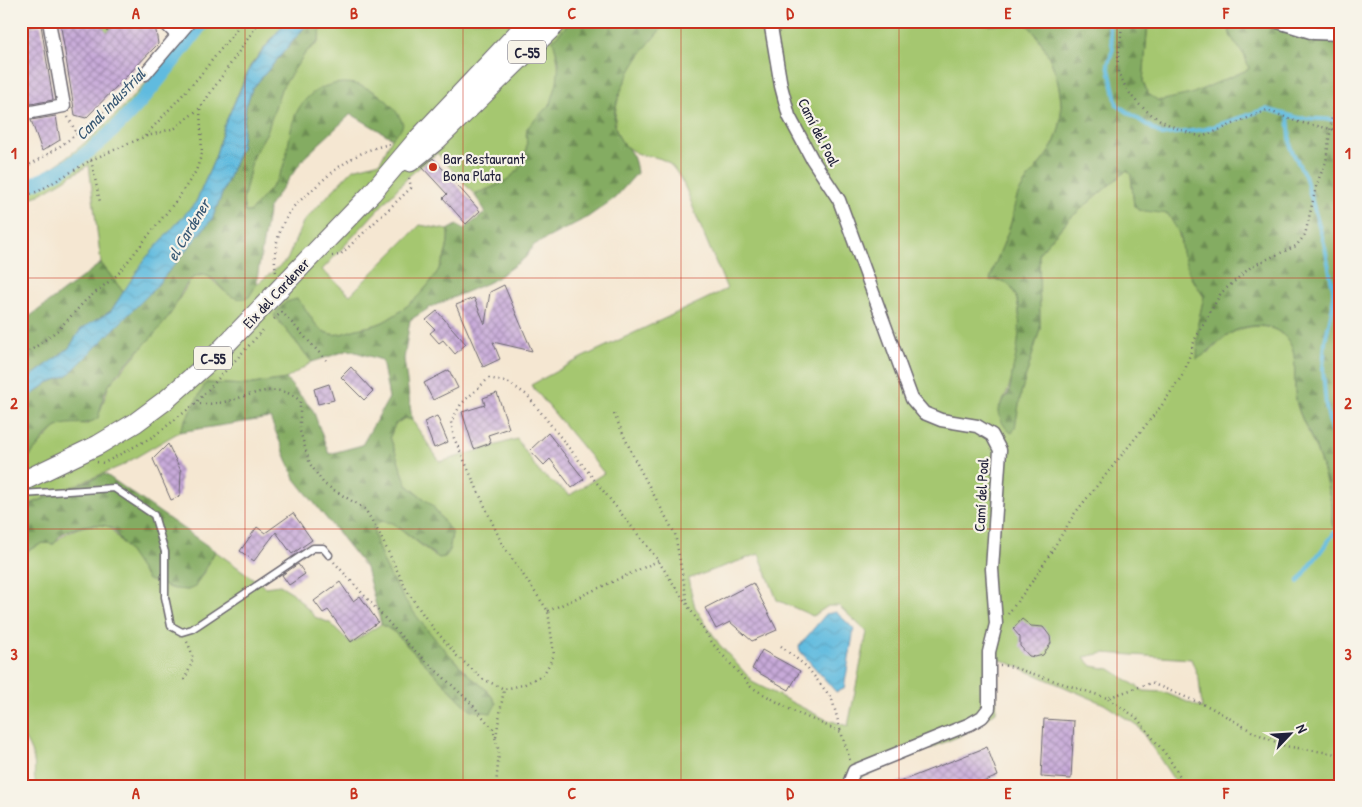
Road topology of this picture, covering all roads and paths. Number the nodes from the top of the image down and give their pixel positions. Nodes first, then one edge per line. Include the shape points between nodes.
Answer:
1 (49, 21) edge
2 (163, 21) edge
3 (190, 21) edge
4 (243, 21) edge
5 (260, 21) edge
6 (529, 21) edge
7 (543, 21) edge
8 (559, 21) edge
9 (770, 21) edge
10 (1121, 21) edge
11 (1276, 21) edge
12 (1341, 34) edge
13 (178, 36) junction
14 (145, 74) joint
15 (494, 84) junction
16 (1341, 98) edge
17 (64, 106) junction
18 (200, 108) junction
19 (21, 114) edge
20 (1331, 130) junction
21 (1341, 131) edge
22 (78, 135) junction
23 (144, 137) junction
24 (416, 141) junction
25 (91, 160) junction
26 (406, 165) junction
27 (21, 169) edge
28 (372, 193) junction
29 (21, 197) edge
30 (100, 202) dead end
31 (308, 259) junction
32 (279, 290) junction
33 (272, 320) dead end
34 (266, 327) dead end
35 (21, 358) edge
36 (326, 360) dead end
37 (195, 404) junction
38 (614, 414) dead end
39 (77, 456) junction
40 (21, 482) edge
41 (21, 492) edge
42 (329, 555) joint
43 (659, 561) junction
44 (689, 607) junction
45 (548, 611) junction
46 (996, 624) junction
47 (182, 632) junction
48 (781, 646) dead end
49 (989, 664) junction
50 (184, 680) dead end
51 (504, 688) junction
52 (1107, 698) junction
53 (841, 732) junction
54 (495, 738) junction
55 (1341, 752) edge
56 (854, 771) junction
57 (496, 786) edge
58 (848, 786) edge
59 (1186, 786) edge

1 - 17 street
2 - 13 street
3 - 13 street
4 - 23 path via 198,78
5 - 18 path
6 - 24 main road, Eix del Cardener / C-55
7 - 15 street via 504,63
8 - 15 main road, Eix del Cardener / C-55
9 - 46 street, Camí del Poal via 789,116 839,200 912,399 924,413 984,430 992,435 1000,450 992,569
10 - 20 path via 1123,35 1118,72 1129,94 1160,121 1202,137 1267,110
11 - 12 street via 1314,33
13 - 14 street
14 - 22 path
15 - 26 main road, Eix del Cardener / C-55 via 437,140
16 - 20 path via 1333,109
17 - 19 street
17 - 22 path
18 - 23 path via 175,128
18 - 35 path via 202,153 196,171 179,197 117,276 85,301 58,330
20 - 21 path
20 - 46 path via 1326,162 1305,235 1296,246 1252,266 1222,293 1194,339 1184,373 1168,397 1075,513 1014,607
22 - 27 path
23 - 25 path
24 - 28 main road, Eix del Cardener / C-55
24 - 32 path via 380,145 347,160 292,209 275,250
25 - 29 path via 39,191
25 - 30 path
26 - 28 main road, Eix del Cardener / C-55
26 - 31 path via 411,188 404,195 340,255
28 - 31 main road, Eix del Cardener / C-55
31 - 32 main road, Eix del Cardener / C-55
32 - 39 main road, Eix del Cardener / C-55 via 209,362 166,400 135,423
33 - 36 path via 282,312
34 - 37 path
37 - 39 path via 154,436 104,463
37 - 51 path via 220,403 278,390 291,393 300,401 303,448 324,484 364,509 378,530 407,590 456,656 483,678
38 - 44 path via 675,534
39 - 40 main road, Eix del Cardener / C-55
41 - 47 lane via 114,488 154,515 165,552 164,597 171,626
42 - 47 lane via 324,548 313,548 192,629
42 - 54 path via 409,645 471,703 493,729
43 - 44 path
43 - 45 path
43 - 45 path via 527,395 509,383 489,378 461,404 450,422 454,438 502,544
44 - 53 path via 713,644 751,688
45 - 51 path via 554,655 544,674 523,685
46 - 49 street, Camí del Poal
47 - 50 path via 194,654
48 - 53 path via 807,667 832,699
49 - 52 path via 1009,666
49 - 56 street, Camí del Poal via 988,708 982,717
51 - 54 path
52 - 55 path via 1151,684 1210,707 1252,732 1285,746 1336,754
52 - 59 path via 1136,717
53 - 56 path
54 - 57 path via 498,752
56 - 58 street

